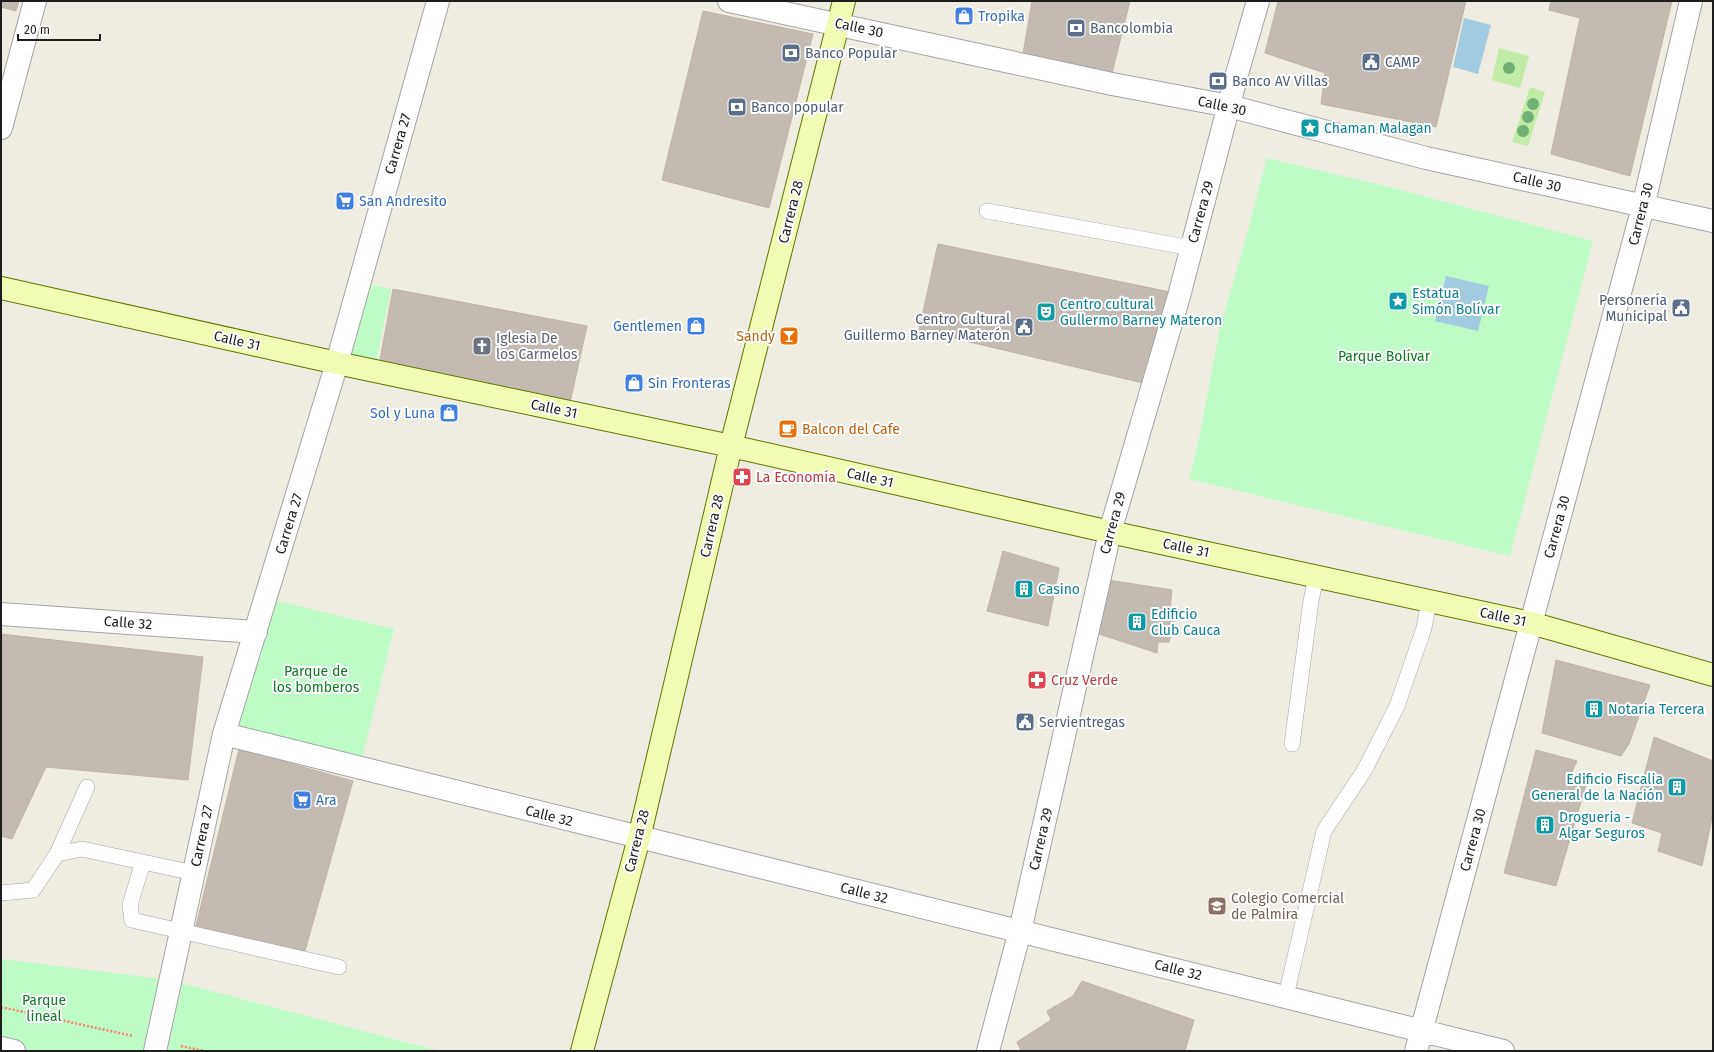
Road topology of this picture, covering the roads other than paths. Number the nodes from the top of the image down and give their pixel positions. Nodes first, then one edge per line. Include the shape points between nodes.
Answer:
1 (34, 1) edge
2 (438, 1) edge
3 (729, 1) edge
4 (844, 1) edge
5 (1258, 1) edge
6 (1691, 1) edge
7 (838, 24) junction
8 (1229, 106) junction
9 (1, 128) edge
10 (1643, 207) junction
11 (987, 211) dead end
12 (1713, 221) edge
13 (1192, 248) junction
14 (1, 288) edge
15 (337, 363) junction
16 (731, 446) junction
17 (1110, 532) junction
18 (1316, 577) junction
19 (1429, 601) junction
20 (1, 614) edge
21 (1531, 623) junction
22 (256, 632) junction
23 (1713, 675) edge
24 (224, 734) junction
25 (1292, 744) dead end
26 (87, 787) dead end
27 (638, 838) junction
28 (57, 854) junction
29 (143, 862) junction
30 (194, 872) junction
31 (1, 893) edge
32 (1020, 931) junction
33 (181, 932) junction
34 (339, 967) dead end
35 (1286, 996) junction
36 (1423, 1030) junction
37 (156, 1046) edge
38 (1, 1048) edge
39 (14, 1051) edge
40 (582, 1051) edge
41 (988, 1051) edge
42 (1416, 1051) edge
43 (1503, 1051) edge

1 - 9 street
2 - 15 street, Carrera 27
3 - 7 street, Calle 30
4 - 7 main road, Carrera 28
5 - 8 street, Carrera 29
6 - 10 street, Carrera 30
7 - 8 street, Calle 30 via 1112,84
7 - 16 main road, Carrera 28
8 - 10 street, Calle 30 via 1426,158
8 - 13 street, Carrera 29
10 - 12 street, Calle 30
10 - 21 street, Carrera 30
11 - 13 lane
13 - 17 street, Carrera 29
14 - 15 main road, Calle 31
15 - 16 main road, Calle 31
15 - 22 street, Carrera 27
16 - 17 main road, Calle 31
16 - 27 main road, Carrera 28
17 - 18 main road, Calle 31
17 - 32 street, Carrera 29
18 - 19 main road, Calle 31
18 - 25 lane
19 - 21 main road, Calle 31
19 - 35 lane via 1424,628 1397,706 1364,771 1324,831
20 - 22 street, Calle 32
21 - 23 main road, Calle 31
21 - 36 street, Carrera 30
22 - 24 street, Carrera 27
24 - 27 street, Calle 32
24 - 30 street, Carrera 27
26 - 28 lane
27 - 32 street, Calle 32
27 - 40 main road, Carrera 28
28 - 29 lane via 82,849
28 - 31 lane via 33,890
29 - 30 lane
29 - 33 lane via 130,905 132,920
30 - 33 street, Carrera 27
32 - 35 street, Calle 32
32 - 41 street, Carrera 29
33 - 34 lane
33 - 37 street, Carrera 27
35 - 36 street, Calle 32
36 - 42 street, Carrera 30
36 - 43 street, Calle 32
38 - 39 street

